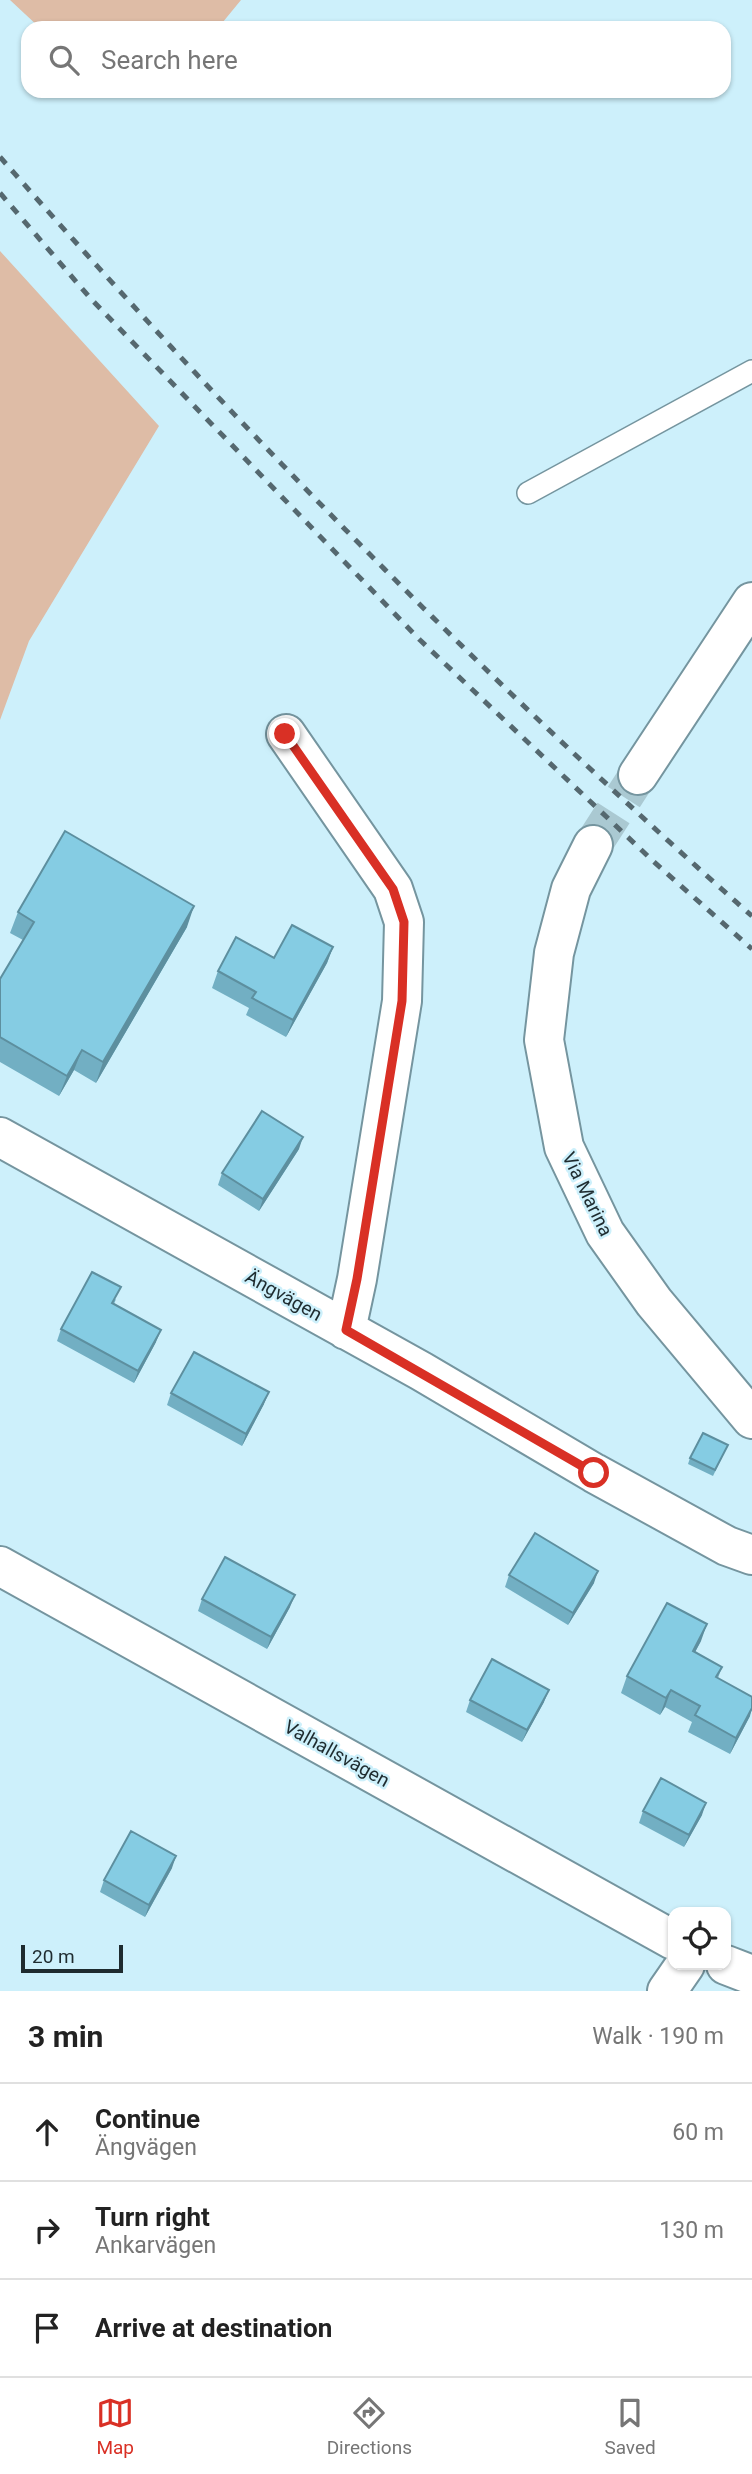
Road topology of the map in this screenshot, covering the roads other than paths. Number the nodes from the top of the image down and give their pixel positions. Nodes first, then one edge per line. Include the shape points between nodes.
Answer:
1 (752, 371) edge
2 (528, 493) dead end
3 (752, 602) edge
4 (285, 734) dead end
5 (638, 775) tunnel mouth
6 (593, 845) tunnel mouth
7 (0, 1137) edge
8 (346, 1330) junction
9 (752, 1419) edge
10 (752, 1555) edge
11 (0, 1566) edge
12 (668, 1937) edge
13 (731, 1967) edge
14 (682, 1970) edge
15 (752, 1975) edge
16 (667, 1991) edge

1 - 2 lane
3 - 5 street
4 - 8 street via 393,889 404,922 402,1001
6 - 9 street, Via Marina via 571,889 554,953 544,1040 564,1147 605,1233 654,1301
7 - 8 street, Ängvägen
8 - 10 street, Ängvägen via 594,1473 727,1546
11 - 12 street, Valhallsvägen
13 - 15 street
14 - 16 street

